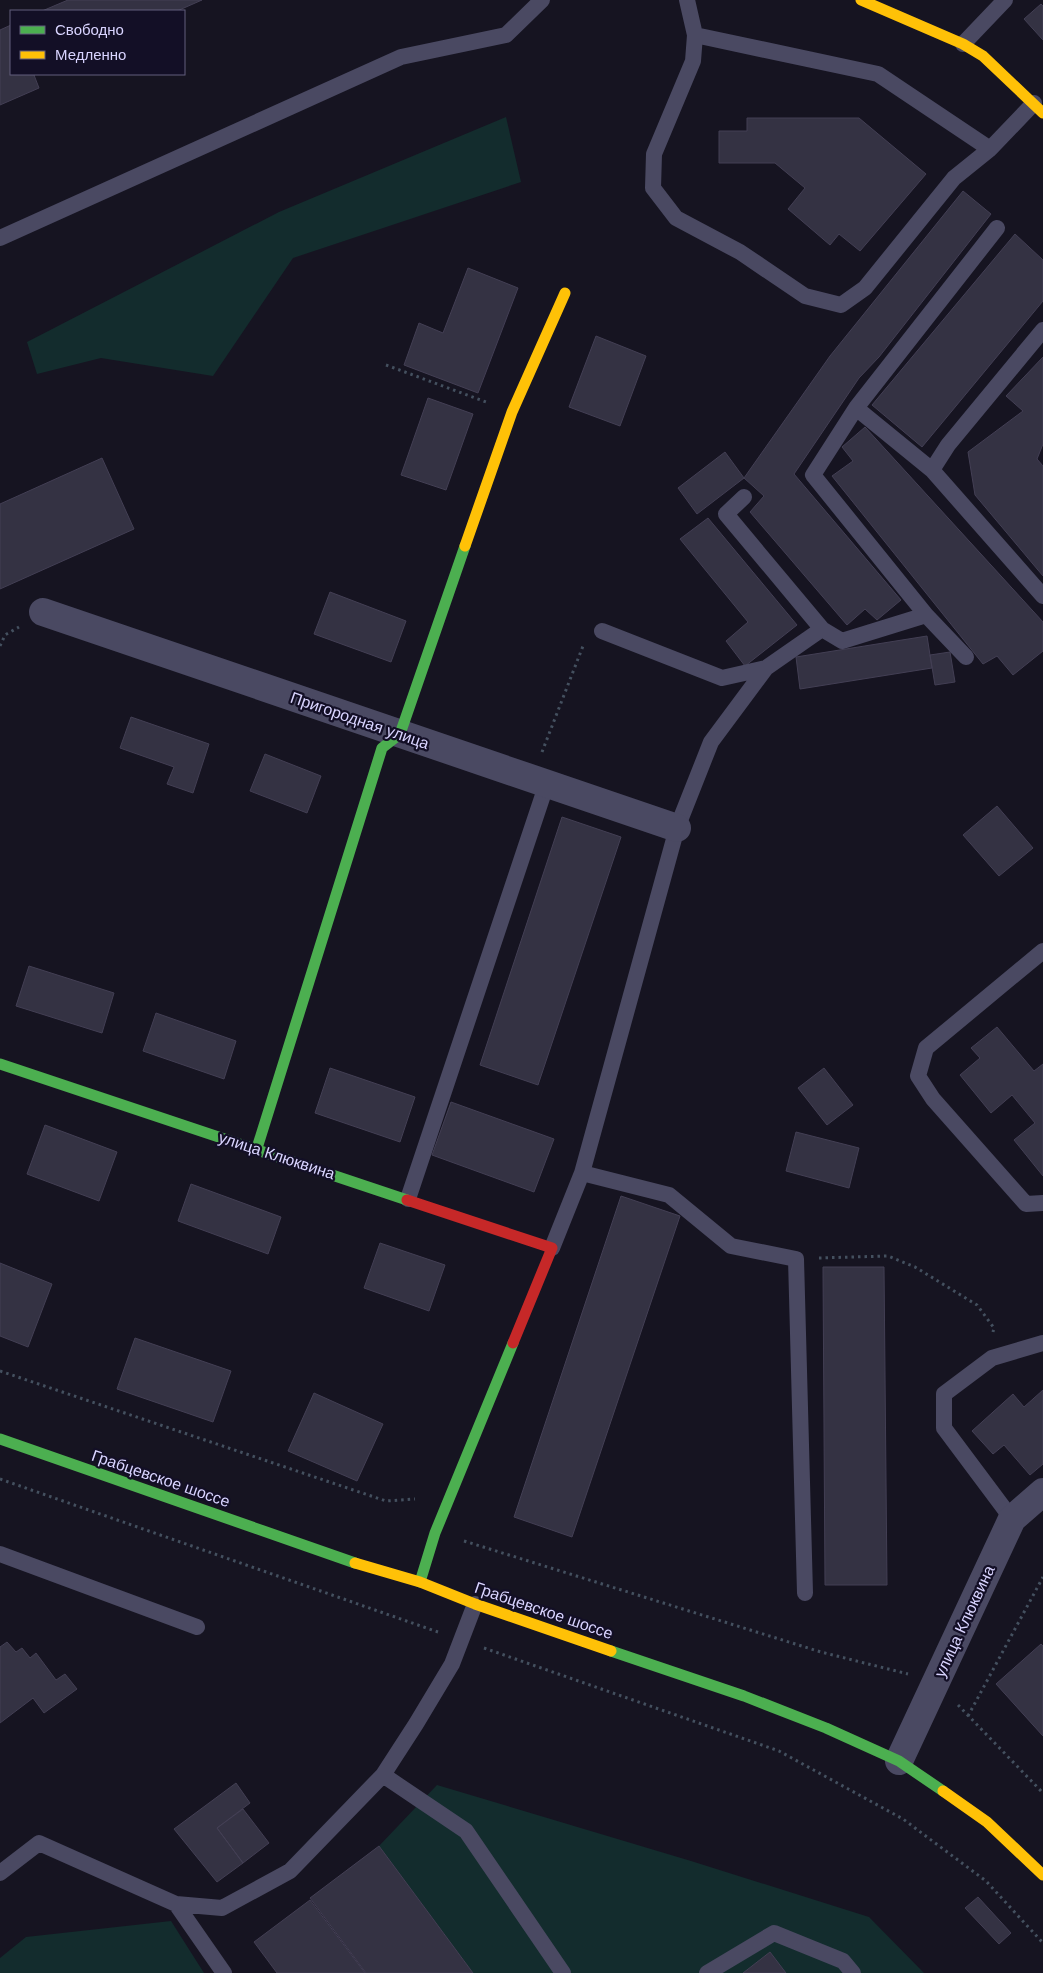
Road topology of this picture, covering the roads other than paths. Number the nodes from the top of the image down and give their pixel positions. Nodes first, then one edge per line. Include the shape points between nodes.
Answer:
1 (542, 0) edge
2 (687, 0) edge
3 (861, 0) edge
4 (1005, 0) edge
5 (695, 35) junction
6 (962, 44) junction
7 (1038, 108) edge
8 (990, 149) junction
9 (997, 228) dead end
10 (0, 238) edge
11 (565, 293) dead end
12 (1043, 330) edge
13 (856, 408) junction
14 (932, 470) junction
15 (744, 497) dead end
16 (1043, 596) edge
17 (43, 612) dead end
18 (926, 615) junction
19 (822, 629) junction
20 (602, 631) road end
21 (966, 657) dead end
22 (766, 668) junction
23 (400, 734) junction
24 (539, 781) junction
25 (677, 828) junction
26 (1043, 952) edge
27 (0, 1064) edge
28 (257, 1148) junction
29 (582, 1173) junction
30 (408, 1199) junction
31 (1043, 1203) edge
32 (552, 1248) junction
33 (1043, 1343) edge
34 (0, 1440) edge
35 (1043, 1492) edge
36 (1012, 1519) junction
37 (0, 1554) edge
38 (420, 1582) junction
39 (806, 1593) dead end
40 (475, 1604) junction
41 (197, 1627) dead end
42 (899, 1761) junction
43 (383, 1775) junction
44 (1, 1870) edge
45 (1043, 1875) edge
46 (176, 1904) junction
47 (224, 1973) edge
48 (563, 1973) edge
49 (708, 1973) edge
50 (853, 1973) edge

1 - 10 lane via 506,35 401,57
2 - 5 lane
3 - 6 street
4 - 6 lane
5 - 8 lane via 878,74
5 - 8 lane via 693,61 654,154 653,188 676,218 740,252 806,296 841,305 864,288 954,178
6 - 7 street via 983,56
7 - 8 lane
9 - 13 lane
11 - 23 street via 512,412
12 - 14 lane via 948,445
13 - 14 lane
13 - 18 lane via 814,475
14 - 16 lane
15 - 19 lane via 726,514
17 - 23 street, Пригородная улица
18 - 19 lane via 842,642
18 - 21 lane
19 - 22 lane
20 - 22 lane via 722,678
22 - 25 lane via 712,742
23 - 24 street, Пригородная улица
23 - 28 street via 382,748
24 - 25 street, Пригородная улица
24 - 30 lane
25 - 29 lane
26 - 31 lane via 926,1048 918,1076 932,1100 1026,1204
27 - 28 street, улица Клюквина
28 - 30 street, улица Клюквина
29 - 32 lane
29 - 39 lane via 669,1195 731,1246 796,1259
30 - 32 street, улица Клюквина
32 - 38 street via 436,1533
33 - 36 lane via 992,1358 944,1394 944,1428
34 - 38 street, Грабцевское шоссе via 361,1565
35 - 36 street, улица Клюквина
36 - 42 street, улица Клюквина
37 - 41 lane
38 - 40 street, Грабцевское шоссе
40 - 42 street, Грабцевское шоссе via 744,1696
40 - 43 lane via 452,1664
42 - 45 street, Грабцевское шоссе via 987,1822
43 - 46 lane via 290,1871 222,1908
43 - 48 lane via 466,1831
44 - 46 lane via 40,1843
46 - 47 lane
49 - 50 lane via 774,1933 843,1961

